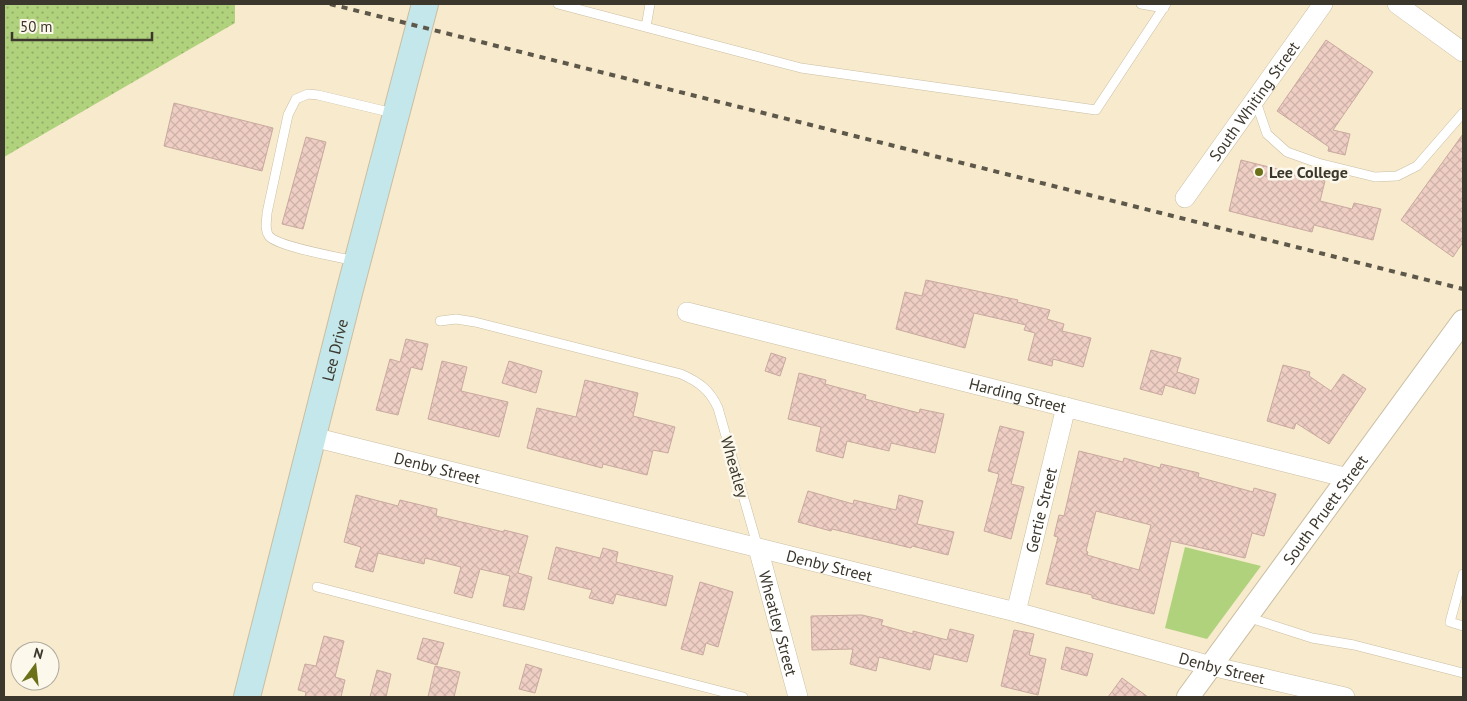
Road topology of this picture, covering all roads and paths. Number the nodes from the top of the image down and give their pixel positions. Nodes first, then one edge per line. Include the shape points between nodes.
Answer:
1 (424, 4) edge
2 (558, 4) edge
3 (598, 4) edge
4 (650, 4) edge
5 (1141, 4) edge
6 (1323, 4) edge
7 (1397, 4) edge
8 (1165, 6) edge
9 (597, 14) junction
10 (646, 27) junction
11 (1463, 52) edge
12 (1255, 99) junction
13 (1463, 113) edge
14 (396, 114) junction
15 (1185, 198) dead end
16 (357, 262) junction
17 (687, 312) dead end
18 (440, 321) dead end
19 (1463, 321) edge
20 (1066, 407) junction
21 (313, 437) junction
22 (1348, 478) junction
23 (758, 548) junction
24 (1463, 574) edge
25 (317, 587) dead end
26 (1016, 612) junction
27 (1247, 616) junction
28 (1463, 626) edge
29 (1211, 666) junction
30 (1463, 673) edge
31 (247, 697) edge
32 (743, 697) edge
33 (798, 697) edge
34 (1188, 697) edge
35 (1345, 697) edge

1 - 14 main road, Lee Drive
2 - 9 lane
3 - 9 lane
4 - 10 lane
5 - 8 lane
6 - 12 street, South Whiting Street
7 - 11 street
8 - 10 lane via 1096,110 801,68
9 - 10 lane
12 - 13 lane via 1267,134 1287,152 1374,177 1397,176 1417,166
12 - 15 street, South Whiting Street
14 - 16 main road, Lee Drive
14 - 16 lane via 308,94 296,99 288,115 267,213 266,228 270,237
16 - 21 main road, Lee Drive
17 - 20 street, Harding Street
18 - 23 lane, Wheatley via 475,322 694,380 713,396 718,408
19 - 22 street, South Pruett Street
20 - 22 street, Harding Street
20 - 26 street, Gertie Street
21 - 23 street, Denby Street
21 - 31 main road, Lee Drive
22 - 27 street, South Pruett Street
23 - 26 street, Denby Street
23 - 33 street, Wheatley Street
24 - 28 lane via 1450,622
25 - 32 lane
26 - 29 street, Denby Street
27 - 29 street, South Pruett Street
27 - 30 lane via 1312,638 1366,647
29 - 34 street, South Pruett Street
29 - 35 street, Denby Street

